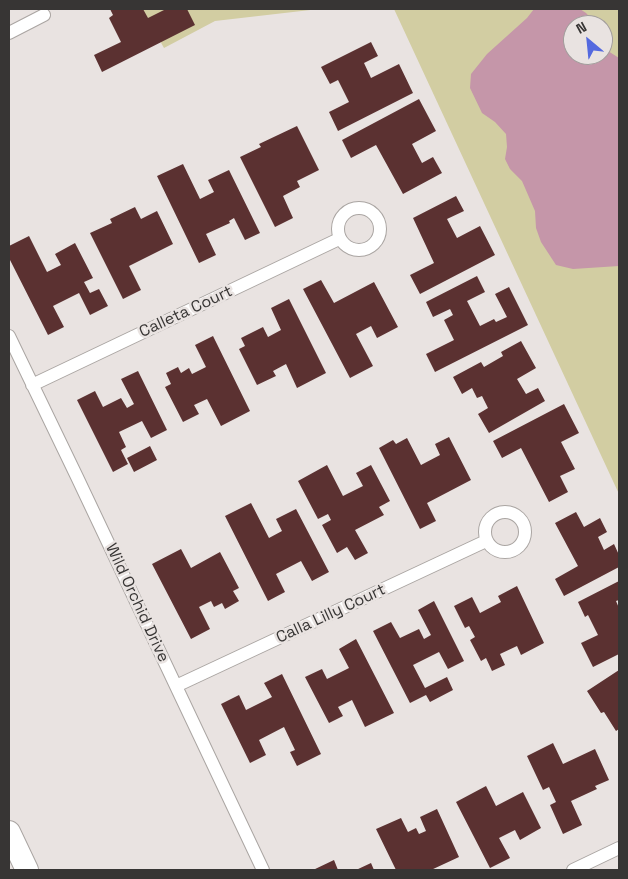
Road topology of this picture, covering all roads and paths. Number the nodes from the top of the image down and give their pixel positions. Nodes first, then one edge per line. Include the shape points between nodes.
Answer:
1 (44, 15) dead end
2 (9, 33) edge
3 (339, 239) dead end
4 (9, 336) edge
5 (32, 385) junction
6 (486, 541) dead end
7 (176, 686) junction
8 (9, 832) edge
9 (619, 848) edge
10 (27, 870) edge
11 (263, 870) edge
12 (573, 870) edge

1 - 2 street
3 - 5 street, Calleta Court
4 - 5 street, Wild Orchid Drive
5 - 7 street, Wild Orchid Drive
6 - 7 street, Calla Lilly Court
7 - 11 street, Wild Orchid Drive
8 - 10 highway
9 - 12 street

